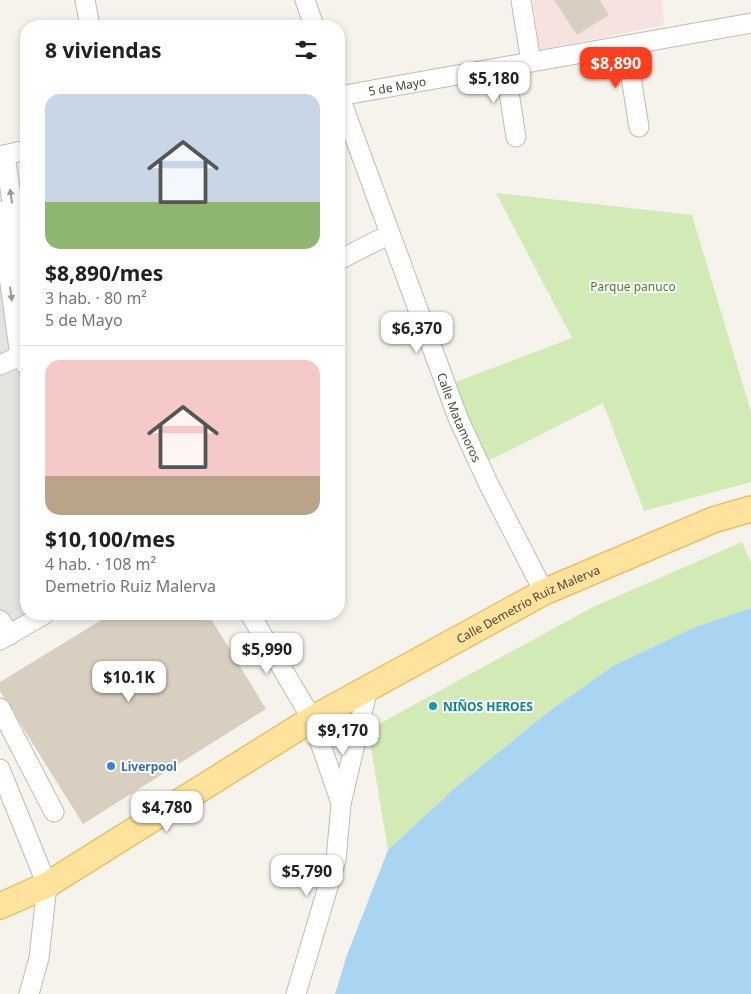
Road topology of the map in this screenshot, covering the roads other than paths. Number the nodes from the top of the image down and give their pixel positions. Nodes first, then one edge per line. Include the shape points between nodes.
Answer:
1 (86, 0) edge
2 (304, 0) edge
3 (521, 0) edge
4 (89, 20) edge
5 (312, 20) edge
6 (751, 23) edge
7 (626, 46) junction
8 (531, 62) junction
9 (506, 67) junction
10 (345, 95) edge
11 (345, 112) edge
12 (639, 127) dead end
13 (516, 137) dead end
14 (20, 151) edge
15 (3, 155) edge
16 (0, 210) edge
17 (390, 234) junction
18 (345, 257) edge
19 (20, 259) edge
20 (20, 340) edge
21 (20, 361) edge
22 (0, 365) edge
23 (751, 509) edge
24 (544, 592) junction
25 (31, 620) edge
26 (254, 620) edge
27 (3, 632) edge
28 (368, 688) junction
29 (0, 708) edge
30 (312, 719) junction
31 (6, 736) edge
32 (0, 769) edge
33 (341, 804) junction
34 (54, 812) dead end
35 (47, 885) junction
36 (0, 906) edge
37 (29, 994) edge
38 (296, 994) edge

1 - 4 street
2 - 5 street
3 - 8 street
6 - 7 street, 5 de Mayo
7 - 8 street, 5 de Mayo
7 - 12 street
8 - 9 street, 5 de Mayo
9 - 10 street, 5 de Mayo
9 - 13 street
11 - 17 street, Calle Matamoros
14 - 15 street
19 -> 15 street
16 -> 20 street
17 - 18 street
17 - 24 street, Calle Matamoros via 458,418
21 - 22 street
23 - 24 main road, Calle Demetrio Ruiz Malerva via 713,520
24 - 28 main road, Calle Demetrio Ruiz Malerva
25 - 27 street
26 - 30 street
28 - 30 main road, Calle Demetrio Ruiz Malerva
28 - 33 street
29 - 31 street
30 - 33 street
30 - 35 main road, Calle Demetrio Ruiz Malerva
31 - 34 street
32 - 35 street
33 - 38 street via 336,860
35 - 36 main road, Calle Demetrio Ruiz Malerva
35 - 37 street via 39,958

